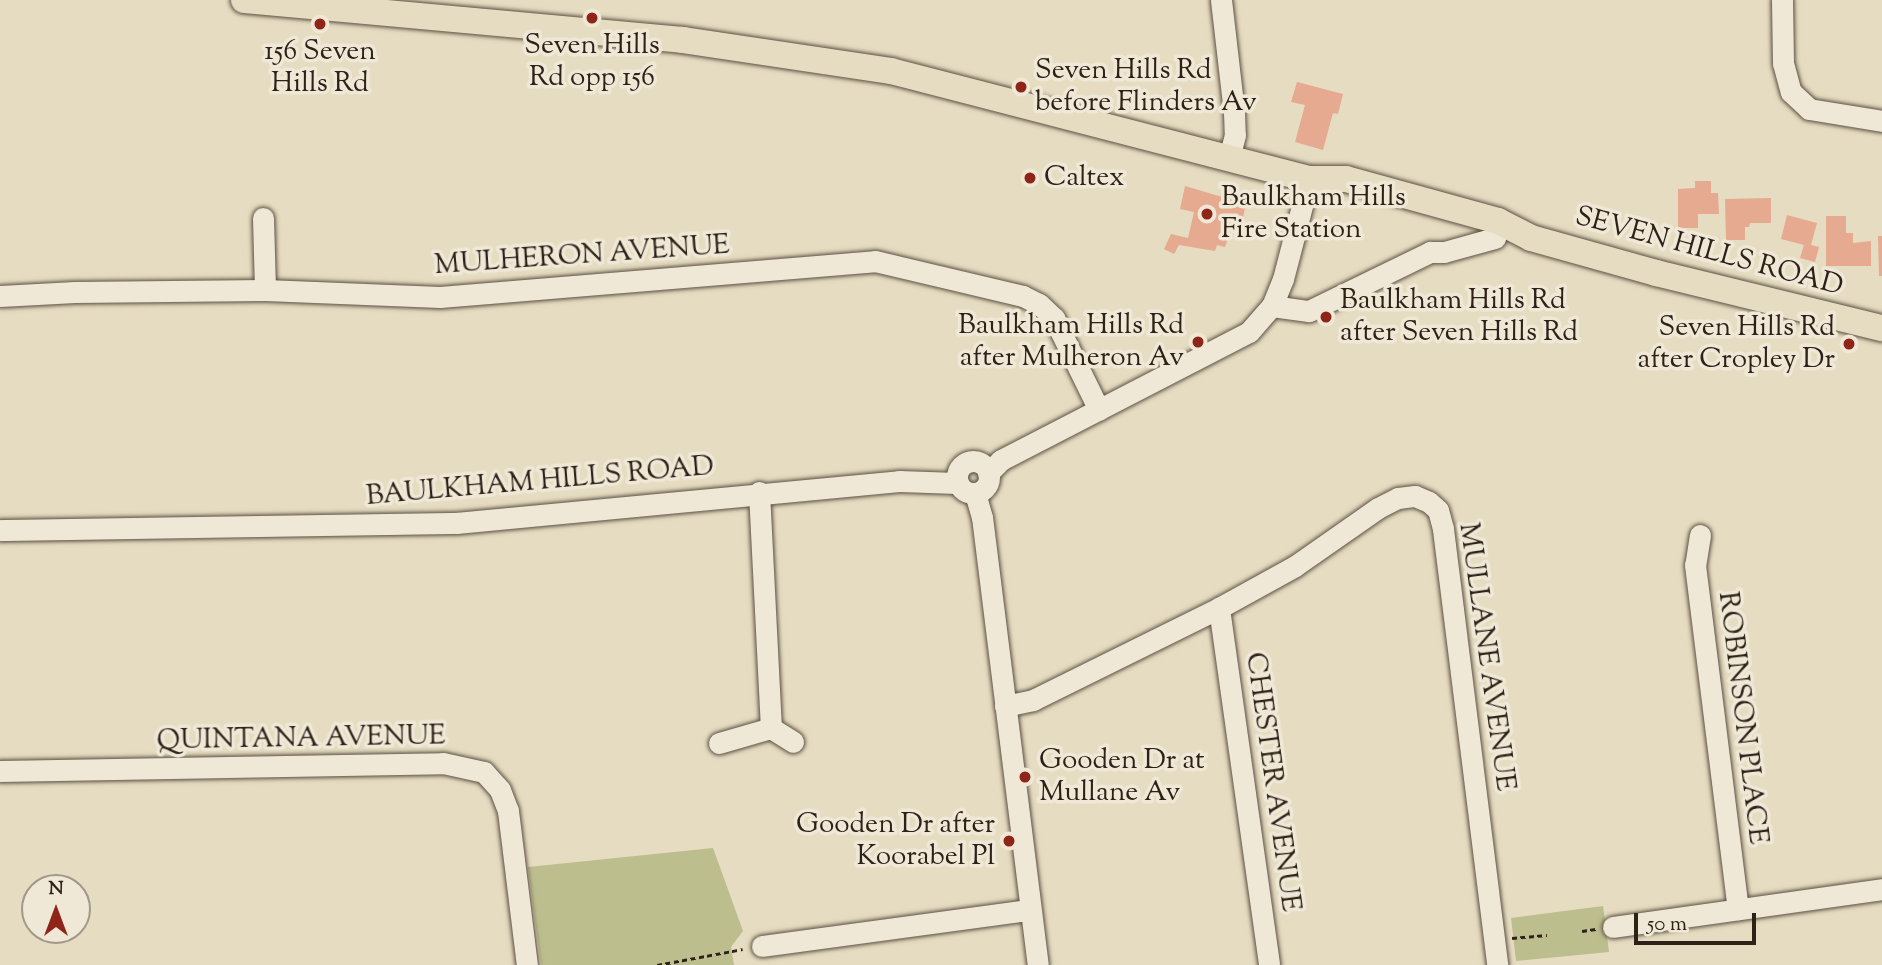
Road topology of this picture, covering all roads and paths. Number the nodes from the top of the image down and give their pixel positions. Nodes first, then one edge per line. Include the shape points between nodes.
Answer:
1 (244, 0) edge
2 (1221, 0) edge
3 (1782, 0) edge
4 (1882, 121) edge
5 (1229, 158) junction
6 (1308, 179) junction
7 (263, 218) dead end
8 (1495, 238) junction
9 (1531, 238) junction
10 (265, 290) junction
11 (0, 296) edge
12 (1272, 306) junction
13 (1879, 329) edge
14 (1099, 410) junction
15 (967, 488) junction
16 (759, 492) junction
17 (0, 530) edge
18 (1700, 535) dead end
19 (1219, 608) junction
20 (1005, 706) junction
21 (771, 728) junction
22 (793, 741) dead end
23 (719, 743) dead end
24 (0, 771) edge
25 (1882, 889) edge
26 (1030, 909) junction
27 (1738, 909) junction
28 (1614, 926) dead end
29 (1547, 935) dead end
30 (1509, 939) dead end
31 (762, 946) joint
32 (527, 965) edge
33 (657, 965) edge
34 (1038, 965) edge
35 (1269, 965) edge
36 (1497, 965) edge

1 - 5 main road, SEVEN HILLS ROAD via 683,40 807,56 912,76
2 - 5 street via 1234,112
3 - 4 street via 1783,62 1791,92 1809,109
5 - 6 main road, SEVEN HILLS ROAD
6 - 8 main road, SEVEN HILLS ROAD via 1333,194
6 - 9 main road, SEVEN HILLS ROAD via 1346,179 1498,221
6 - 12 street
7 - 10 street
8 - 9 main road, SEVEN HILLS ROAD
8 - 12 street via 1430,252 1309,311
9 - 13 main road, SEVEN HILLS ROAD
10 - 11 street, MULHERON AVENUE
10 - 14 street, MULHERON AVENUE via 440,297 875,261 1023,296 1039,304 1054,318
12 - 14 street via 1236,342
14 - 15 street via 1001,460 988,473 985,487
15 - 16 street, BAULKHAM HILLS ROAD via 899,481
15 - 20 street via 982,517
16 - 17 street, BAULKHAM HILLS ROAD via 456,523
16 - 21 street
18 - 27 street, ROBINSON PLACE via 1695,565
19 - 20 street, MULLANE AVENUE via 1033,700
19 - 35 street, CHESTER AVENUE
19 - 36 street, MULLANE AVENUE via 1295,566 1398,498 1415,496 1438,510
20 - 26 street
21 - 22 street
21 - 23 street
24 - 32 street, QUINTANA AVENUE via 443,763 485,772 500,790 508,811
25 - 27 street
26 - 31 street
26 - 34 street
27 - 28 street
29 - 30 path
31 - 33 path

